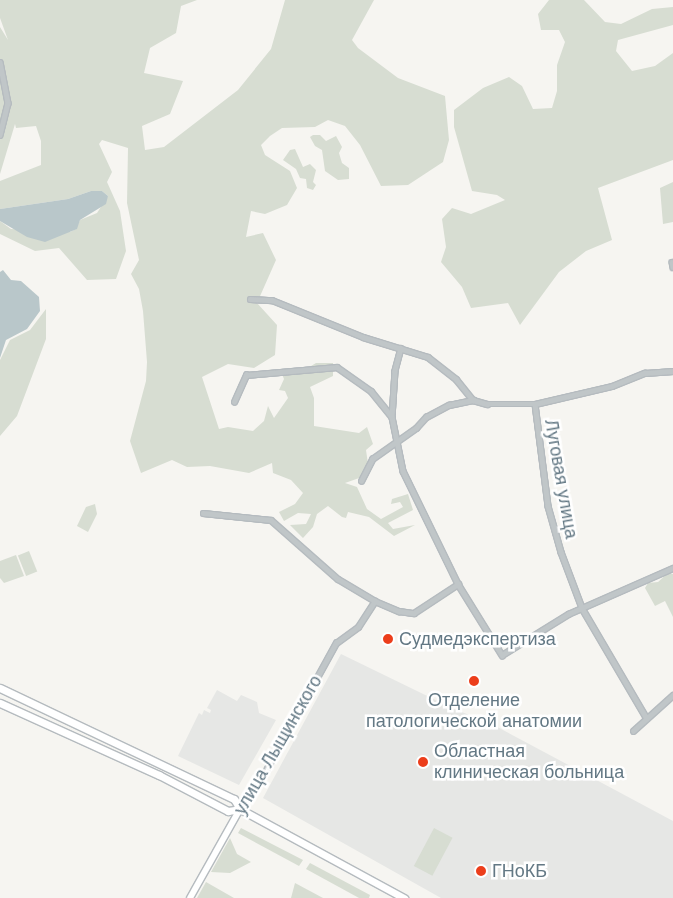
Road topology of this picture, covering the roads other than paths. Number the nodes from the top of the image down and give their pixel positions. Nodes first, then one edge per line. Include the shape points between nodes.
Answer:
1 (0, 62) edge
2 (0, 135) edge
3 (250, 299) dead end
4 (401, 348) junction
5 (673, 371) edge
6 (473, 400) junction
7 (234, 402) dead end
8 (535, 404) junction
9 (392, 417) junction
10 (397, 441) junction
11 (361, 481) dead end
12 (203, 513) dead end
13 (673, 568) edge
14 (458, 584) junction
15 (375, 601) junction
16 (582, 608) junction
17 (0, 688) edge
18 (673, 695) edge
19 (0, 703) edge
20 (646, 716) junction
21 (633, 731) dead end
22 (240, 809) junction
23 (190, 898) edge
24 (404, 898) edge

1 - 2 street via 8,103
3 - 4 street via 272,300 363,337
4 - 6 street via 435,362
4 - 9 street via 395,371
5 - 8 street via 645,373 612,386
6 - 8 street via 487,404
6 - 10 street via 437,410
7 - 9 street via 246,375 337,367 371,391
8 - 16 street, Луговая улица via 548,506 560,552
9 - 10 street
10 - 11 street via 372,459
10 - 14 street via 402,471
12 - 15 street via 271,520 338,578
13 - 16 street
14 - 15 street via 414,613
14 - 16 street via 502,654
15 - 22 street, улица Лыщинского via 358,627 336,643 260,781
16 - 20 street, Луговая улица
17 - 22 main road via 177,770 234,799
18 - 20 street
19 - 22 main road via 159,775 228,811
20 - 21 street
22 - 23 street, улица Лыщинского
22 - 24 main road

